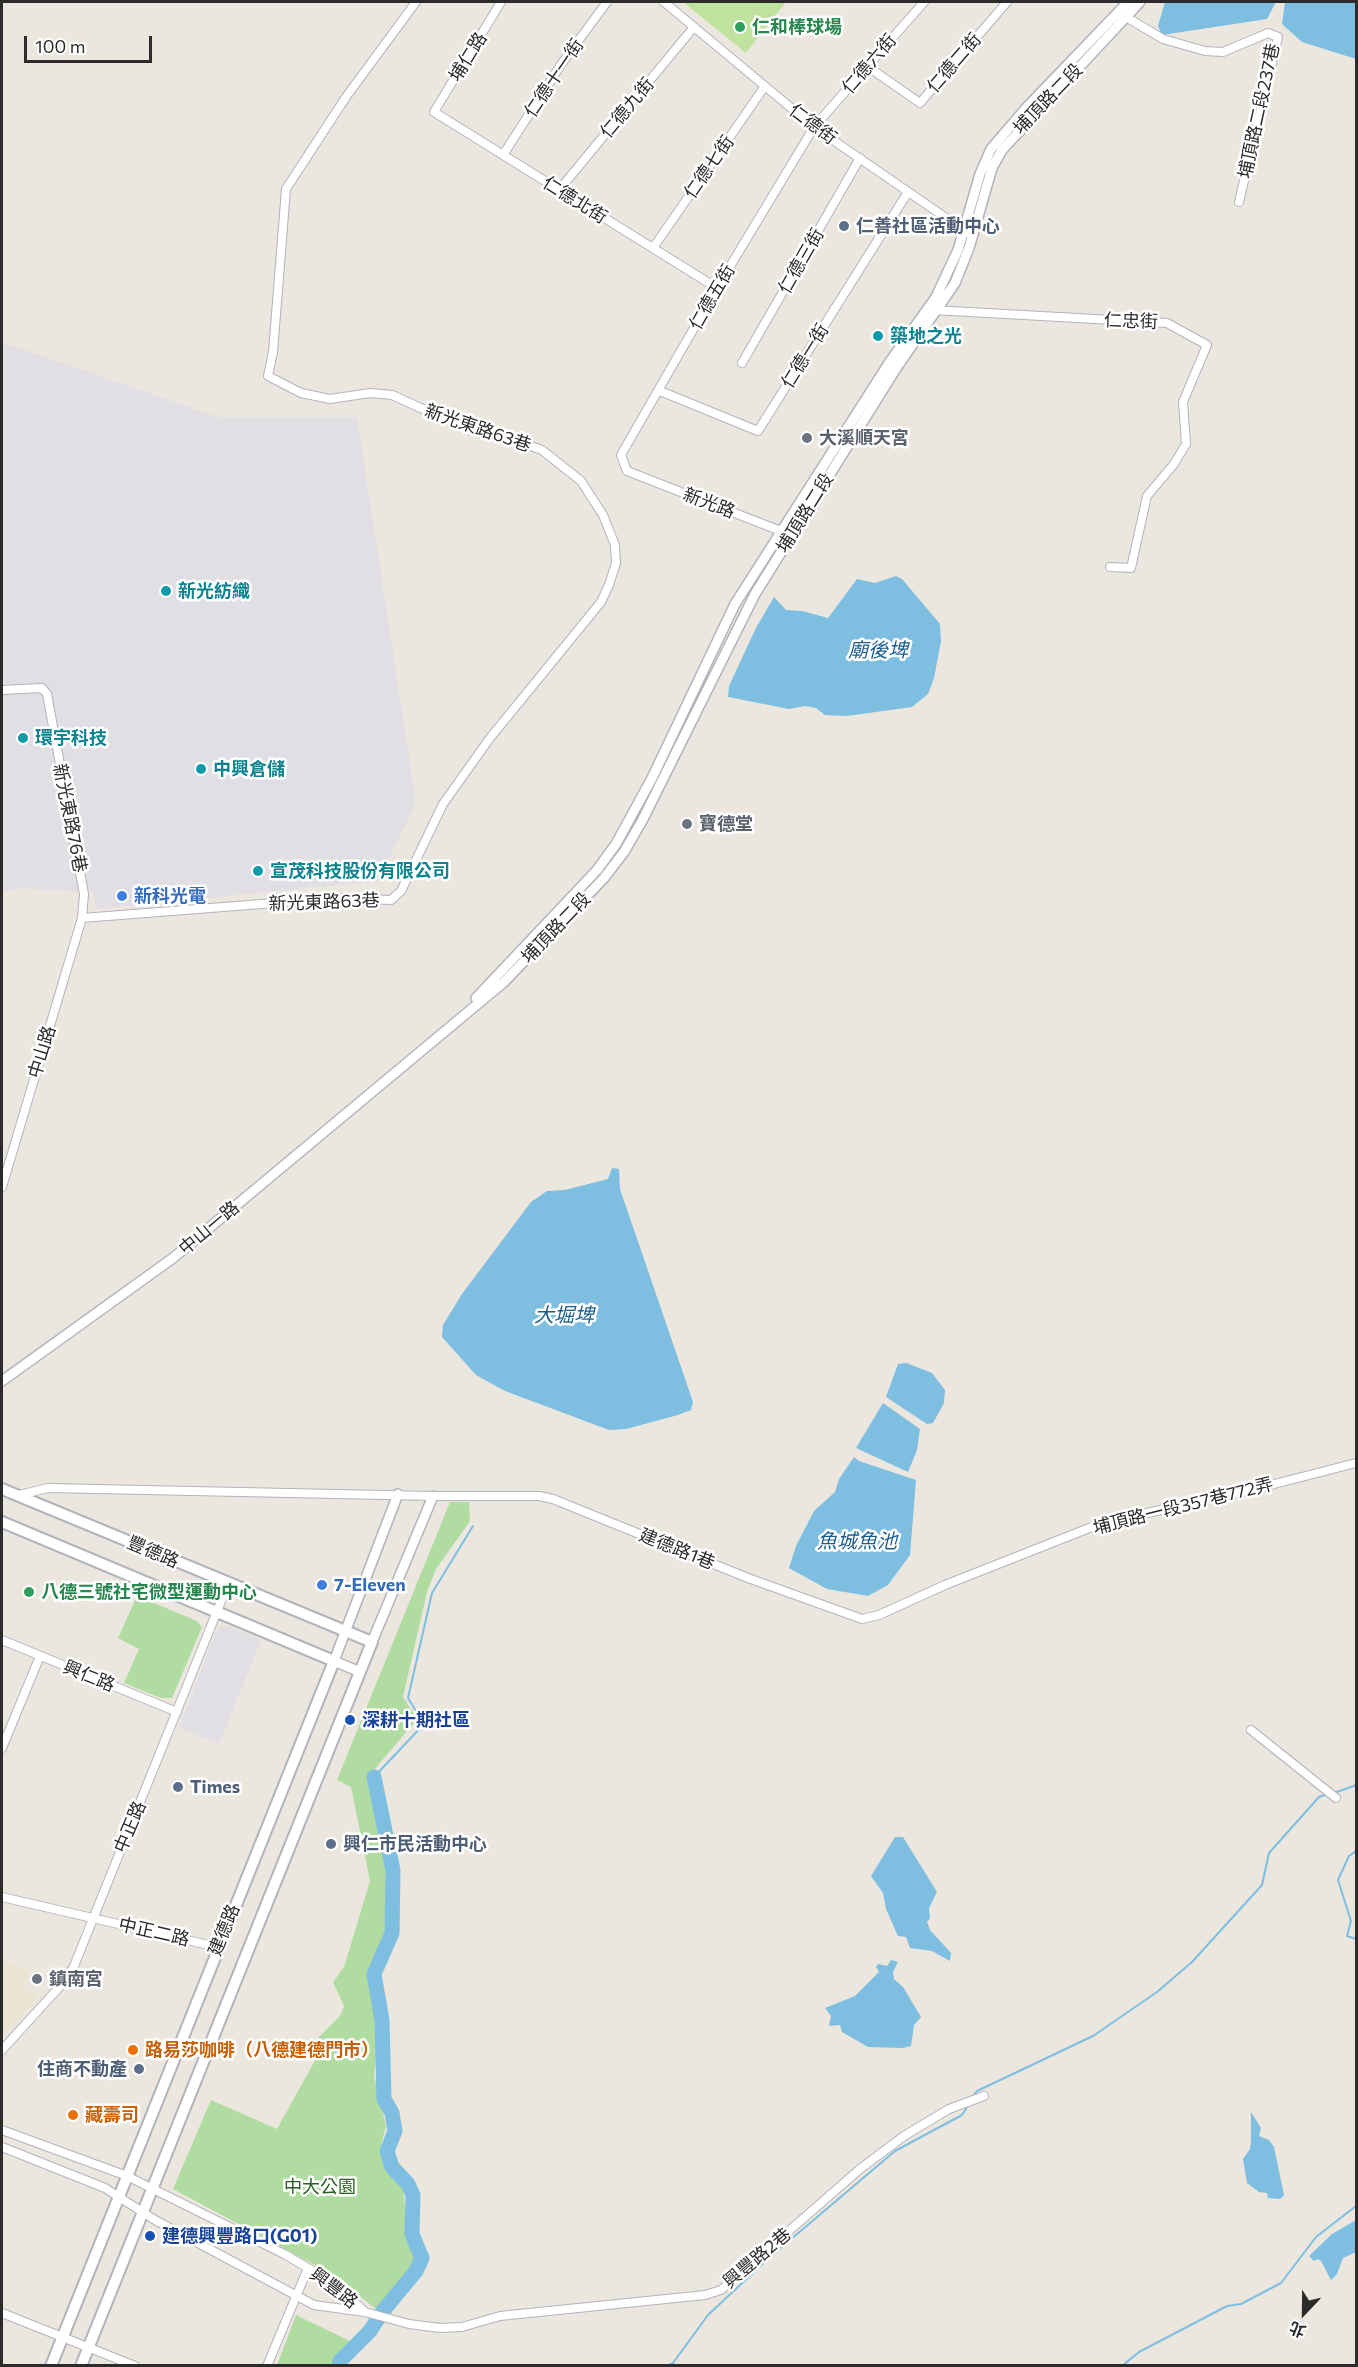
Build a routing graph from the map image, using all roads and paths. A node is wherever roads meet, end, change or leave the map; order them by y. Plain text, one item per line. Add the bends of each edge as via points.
1 (416, 2) edge
2 (501, 2) edge
3 (607, 2) edge
4 (664, 2) edge
5 (924, 2) edge
6 (1007, 2) edge
7 (1128, 2) edge
8 (1140, 2) edge
9 (1126, 17) junction
10 (694, 27) junction
11 (867, 66) junction
12 (765, 86) junction
13 (434, 112) joint
14 (814, 127) junction
15 (503, 155) junction
16 (860, 158) junction
17 (559, 190) junction
18 (908, 192) junction
19 (1239, 202) dead end
20 (968, 233) junction
21 (654, 249) junction
22 (717, 288) junction
23 (933, 310) junction
24 (742, 363) dead end
25 (660, 391) junction
26 (627, 471) joint
27 (786, 533) junction
28 (1110, 567) dead end
29 (2, 690) edge
30 (82, 918) junction
31 (406, 1061) joint
32 (2, 1187) edge
33 (2, 1381) edge
34 (1356, 1462) edge
35 (2, 1489) edge
36 (398, 1494) junction
37 (18, 1496) junction
38 (433, 1496) junction
39 (2, 1522) edge
40 (228, 1584) junction
41 (945, 1585) joint
42 (217, 1612) junction
43 (346, 1632) junction
44 (2, 1640) edge
45 (372, 1642) junction
46 (40, 1656) junction
47 (334, 1661) junction
48 (360, 1672) junction
49 (177, 1712) junction
50 (1251, 1730) dead end
51 (2, 1748) edge
52 (1336, 1798) dead end
53 (2, 1897) edge
54 (92, 1918) junction
55 (217, 1947) junction
56 (2, 2050) edge
57 (984, 2096) dead end
58 (2, 2130) edge
59 (2, 2147) edge
60 (127, 2176) junction
61 (153, 2189) junction
62 (119, 2197) junction
63 (143, 2212) junction
64 (308, 2268) junction
65 (297, 2295) junction
66 (2, 2313) edge
67 (369, 2313) junction
68 (62, 2337) junction
69 (88, 2347) junction
70 (51, 2366) edge
71 (81, 2366) edge
72 (135, 2366) edge
73 (267, 2366) edge

1 - 30 street, 新光東路63巷 via 346,97 286,189 268,376 301,393 330,399 370,393 392,395 542,450 581,481 603,514 615,545 609,585 601,602 490,738 443,804 401,891 391,900 339,898
2 - 13 street, 埔仁路
3 - 15 street, 仁德十一街
4 - 10 street, 仁德街
5 - 11 street, 仁德六街
6 - 11 street, 仁德二街 via 920,104
7 - 20 street, 埔頂路二段 via 991,149 980,174
8 - 9 street, 埔頂路二段
9 - 19 street, 埔頂路二段237巷 via 1162,39 1206,51 1223,52 1268,33 1278,37
9 - 20 street, 埔頂路二段 via 1012,136 992,168
10 - 12 street, 仁德街
10 - 17 street, 仁德九街
11 - 14 street, 仁德六街
12 - 14 street, 仁德街
12 - 21 street, 仁德七街
13 - 15 street, 仁德北街
14 - 16 street, 仁德街
14 - 22 street, 仁德五街
15 - 17 street, 仁德北街
16 - 18 street, 仁德街
16 - 24 street, 仁德三街
17 - 21 street, 仁德北街
18 - 20 street, 仁德街
18 - 25 street, 仁德一街 via 758,431
20 - 23 street, 埔頂路二段
21 - 22 street, 仁德北街
22 - 25 street, 仁德五街
23 - 27 street, 埔頂路二段 via 891,360
23 - 28 street, 仁忠街 via 1167,322 1207,345 1183,402 1186,444 1146,496 1131,568
25 - 26 street, 仁德五街 via 621,455
26 - 27 street, 新光路
27 - 31 street, 埔頂路二段 via 735,604 616,844 597,870 458,1018
29 - 30 street, 新光東路76巷 via 42,688 47,694 84,894
30 - 32 street, 中山路
31 - 33 street, 中山一路 via 173,1258
34 - 41 street, 埔頂路一段357巷772弄 via 1251,1490 1111,1520
35 - 37 main road, 豐德路
36 - 37 street, 建德路1巷 via 48,1488
36 - 38 street, 建德路1巷
36 - 43 street, 建德路
37 - 40 main road, 豐德路
38 - 41 street, 建德路1巷 via 527,1495 553,1499 748,1578 862,1619
38 - 45 street, 建德路
39 - 42 main road, 豐德路
40 - 42 street, 中正路
40 - 43 main road, 豐德路
42 - 47 main road, 豐德路
42 - 49 street, 中正路
43 - 45 main road, 豐德路
43 - 47 street, 建德路
44 - 46 street, 興仁路
45 - 48 main road, 建德路
46 - 49 street, 興仁路
46 - 51 street
47 - 48 street, 豐德路
47 - 55 main road, 建德路
48 - 61 main road, 建德路
49 - 54 street, 中正路
50 - 52 street
53 - 54 street, 中正二路
54 - 55 street, 中正二路
54 - 56 street, 中正路 via 64,1982
55 - 60 main road, 建德路
57 - 67 street, 興豐路2巷 via 949,2109 904,2136 720,2290 705,2295 500,2316 462,2327 440,2328
58 - 60 street, 興豐路
59 - 62 street, 興豐路
60 - 61 street, 興豐路
60 - 62 main road, 建德路
61 - 63 main road, 建德路
61 - 64 street, 興豐路
62 - 63 street, 興豐路
62 - 68 main road, 建德路
63 - 65 street, 興豐路
63 - 69 main road, 建德路
64 - 65 street
64 - 67 street, 興豐路 via 343,2290
65 - 67 street, 興豐路 via 314,2305
65 - 73 street
66 - 68 street
68 - 69 street
68 - 70 main road, 建德路
69 - 71 main road, 建德路
69 - 72 street

